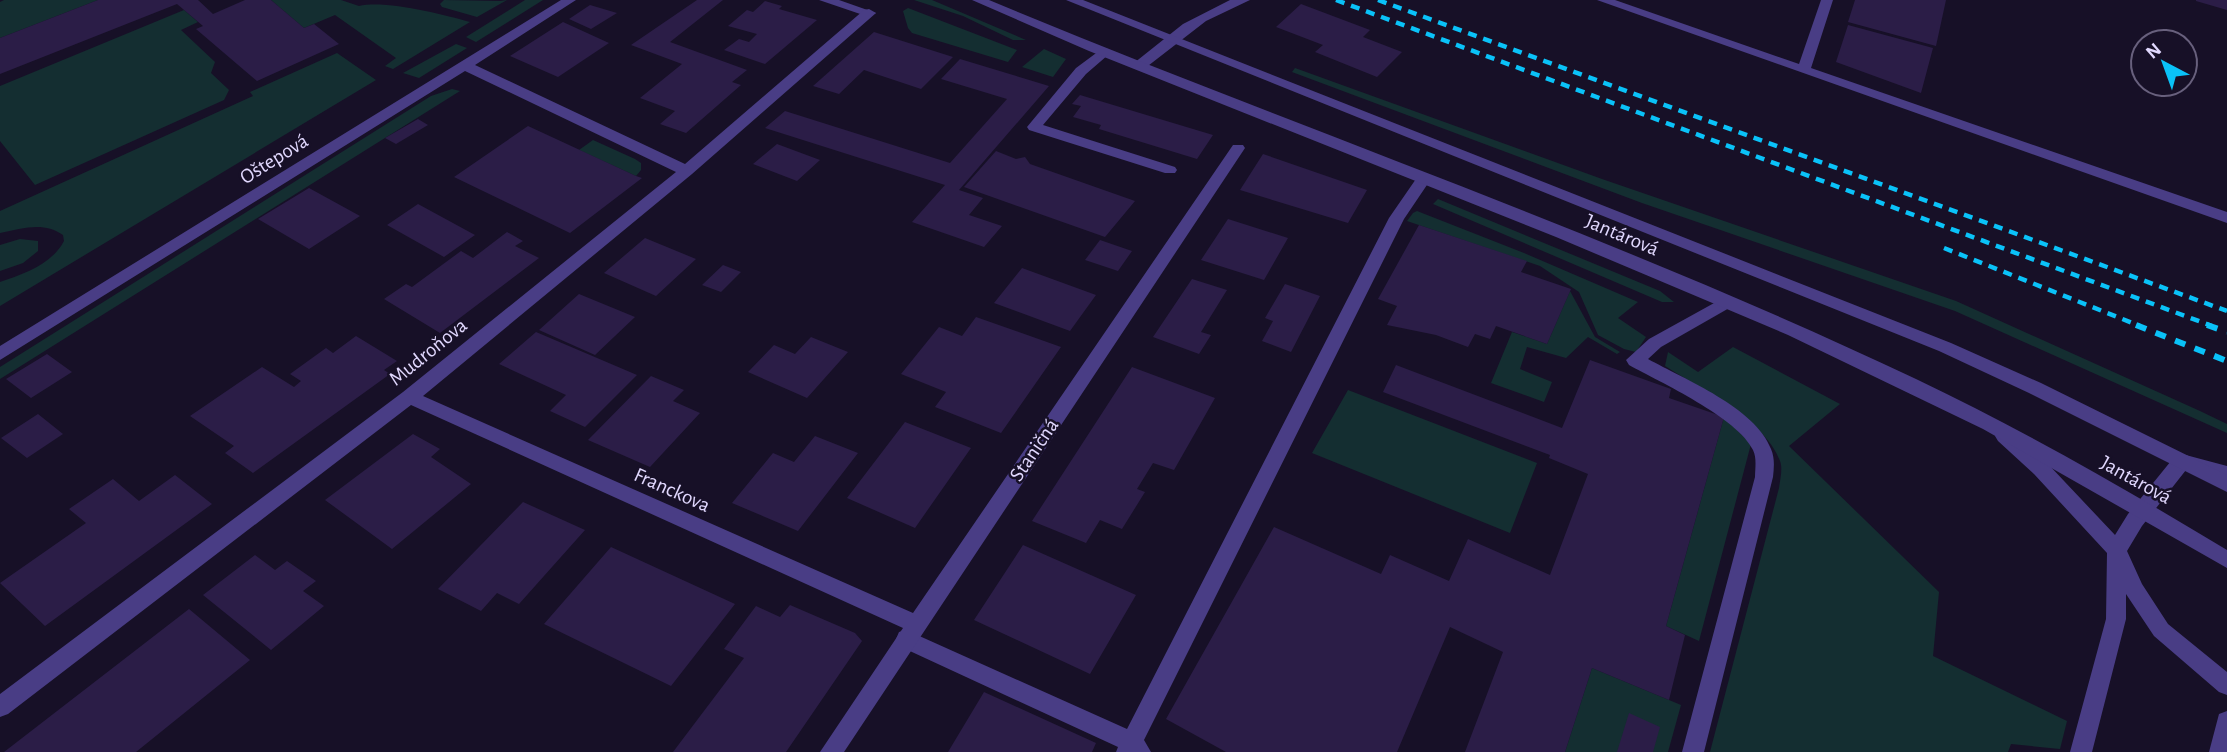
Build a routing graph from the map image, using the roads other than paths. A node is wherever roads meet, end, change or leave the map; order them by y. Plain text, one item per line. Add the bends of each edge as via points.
1 (570, 0) edge
2 (825, 0) edge
3 (978, 0) edge
4 (1072, 0) edge
5 (1244, 0) edge
6 (1603, 0) edge
7 (1827, 0) edge
8 (1171, 40) junction
9 (1103, 52) junction
10 (465, 66) junction
11 (1139, 66) junction
12 (1804, 70) junction
13 (1238, 148) dead end
14 (687, 170) junction
15 (1170, 170) dead end
16 (1423, 179) junction
17 (2227, 218) edge
18 (1725, 303) junction
19 (0, 354) edge
20 (409, 397) junction
21 (1996, 429) junction
22 (2182, 461) junction
23 (2227, 474) edge
24 (2227, 484) edge
25 (2142, 510) junction
26 (2117, 550) junction
27 (2227, 560) edge
28 (911, 632) junction
29 (2227, 685) edge
30 (0, 708) edge
31 (2227, 721) edge
32 (1133, 749) edge
33 (831, 752) edge
34 (1693, 752) edge
35 (2081, 752) edge
36 (2220, 752) edge

1 - 10 street, Oštepová
2 - 14 street, Mudroňova via 869,13
3 - 9 street, Jantárová
4 - 8 street, Jantárová
5 - 8 street via 1229,4
6 - 12 street
7 - 12 street
8 - 11 street
8 - 22 street, Jantárová via 1945,347
9 - 11 street, Jantárová
9 - 15 street via 1034,127
10 - 14 street
10 - 19 street, Oštepová
11 - 16 street, Jantárová
12 - 17 street
13 - 28 street, Staničná
14 - 20 street, Mudroňova
16 - 18 street, Jantárová
16 - 32 street via 1397,218
18 - 21 street, Jantárová via 1909,384
18 - 34 street via 1655,343 1635,360 1734,418 1761,446 1764,458 1764,477
20 - 28 street, Franckova
20 - 30 street, Mudroňova
21 - 25 street, Jantárová
21 - 26 street via 2041,469
22 - 23 street
22 - 24 street, Jantárová
22 - 25 street
25 - 26 street
25 - 27 street, Jantárová
26 - 29 street via 2134,589 2161,630
26 - 35 street via 2116,619
28 - 32 street, Franckova
28 - 33 street, Staničná
31 - 36 street

